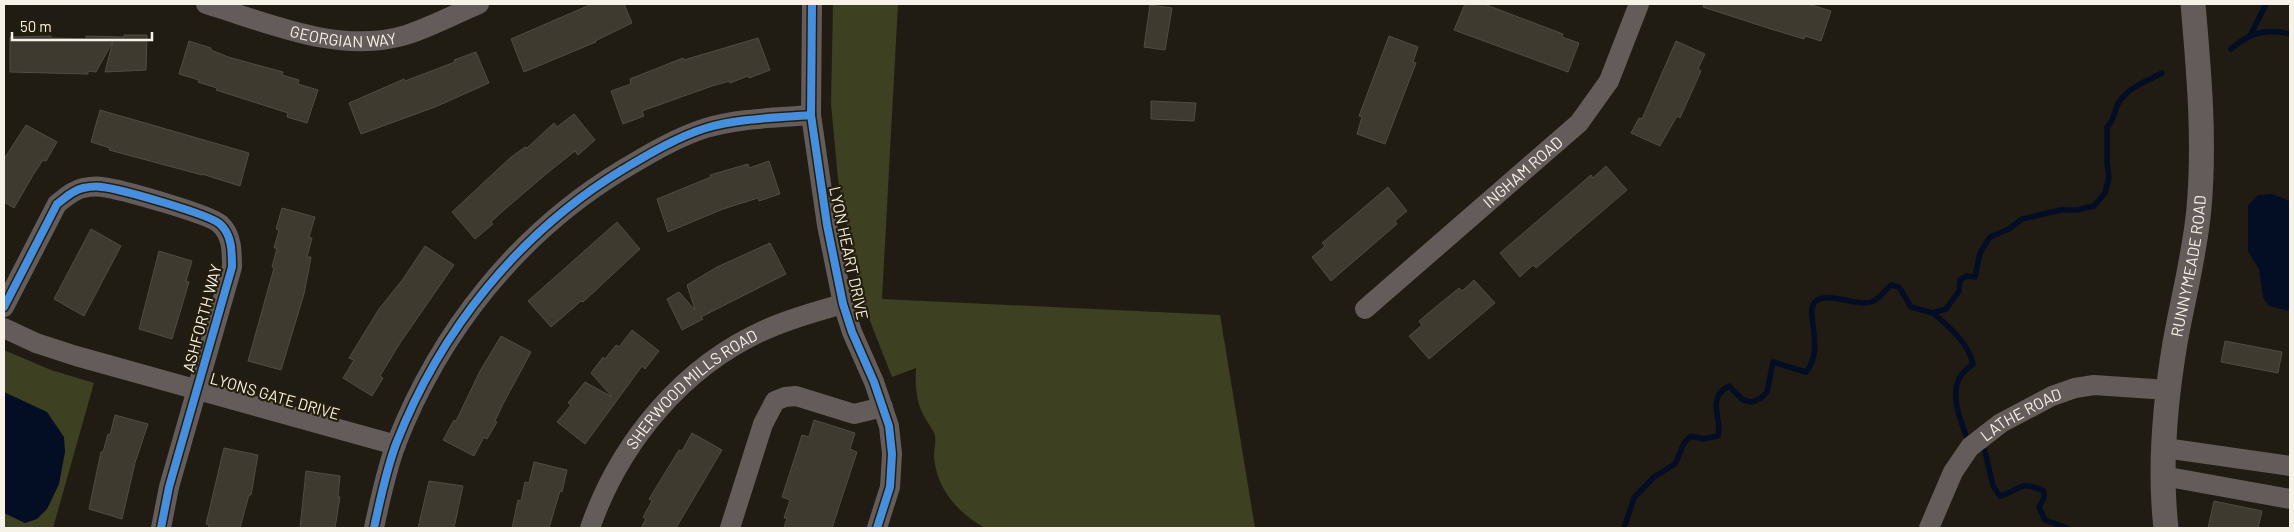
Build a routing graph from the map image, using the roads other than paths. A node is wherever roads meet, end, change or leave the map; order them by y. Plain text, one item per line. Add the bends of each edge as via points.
1 (206, 4) edge
2 (480, 4) edge
3 (812, 4) edge
4 (1639, 4) edge
5 (2193, 4) edge
6 (811, 115) junction
7 (843, 304) junction
8 (4, 307) edge
9 (1365, 309) dead end
10 (4, 328) edge
11 (197, 389) junction
12 (2168, 390) junction
13 (883, 407) junction
14 (396, 445) junction
15 (2165, 448) junction
16 (2290, 466) edge
17 (2163, 476) junction
18 (2290, 499) edge
19 (161, 528) edge
20 (374, 528) edge
21 (590, 528) edge
22 (730, 528) edge
23 (877, 528) edge
24 (1929, 528) edge
25 (2166, 528) edge

1 - 2 street, GEORGIAN WAY via 338,41 406,35
3 - 6 street, LYON HEART DRIVE
4 - 9 street, INGHAM ROAD via 1609,80 1578,123
5 - 12 street, RUNNYMEADE ROAD via 2201,100 2199,209
6 - 7 street, LYON HEART DRIVE via 824,207
6 - 14 street via 706,128 652,152 572,204 510,261 456,328
7 - 13 street, LYON HEART DRIVE
7 - 21 street, SHERWOOD MILLS ROAD via 765,330 698,372 670,397 619,462
8 - 11 street, ASHFORTH WAY via 57,204 70,193 101,186 202,214 219,222 227,232 232,248 232,267
10 - 11 street, LYONS GATE DRIVE via 76,356
11 - 14 street, LYONS GATE DRIVE
11 - 19 street, ASHFORTH WAY via 169,487
12 - 15 street, RUNNYMEADE ROAD
12 - 24 street, LATHE ROAD via 2094,385 2075,388 2052,396 2001,423 1970,447 1953,472
13 - 22 street via 854,414 796,396 775,402 768,410
13 - 23 street, LYON HEART DRIVE via 892,454 890,487
14 - 20 street
15 - 16 street
15 - 17 street, RUNNYMEADE ROAD
17 - 18 street
17 - 25 street, RUNNYMEADE ROAD

